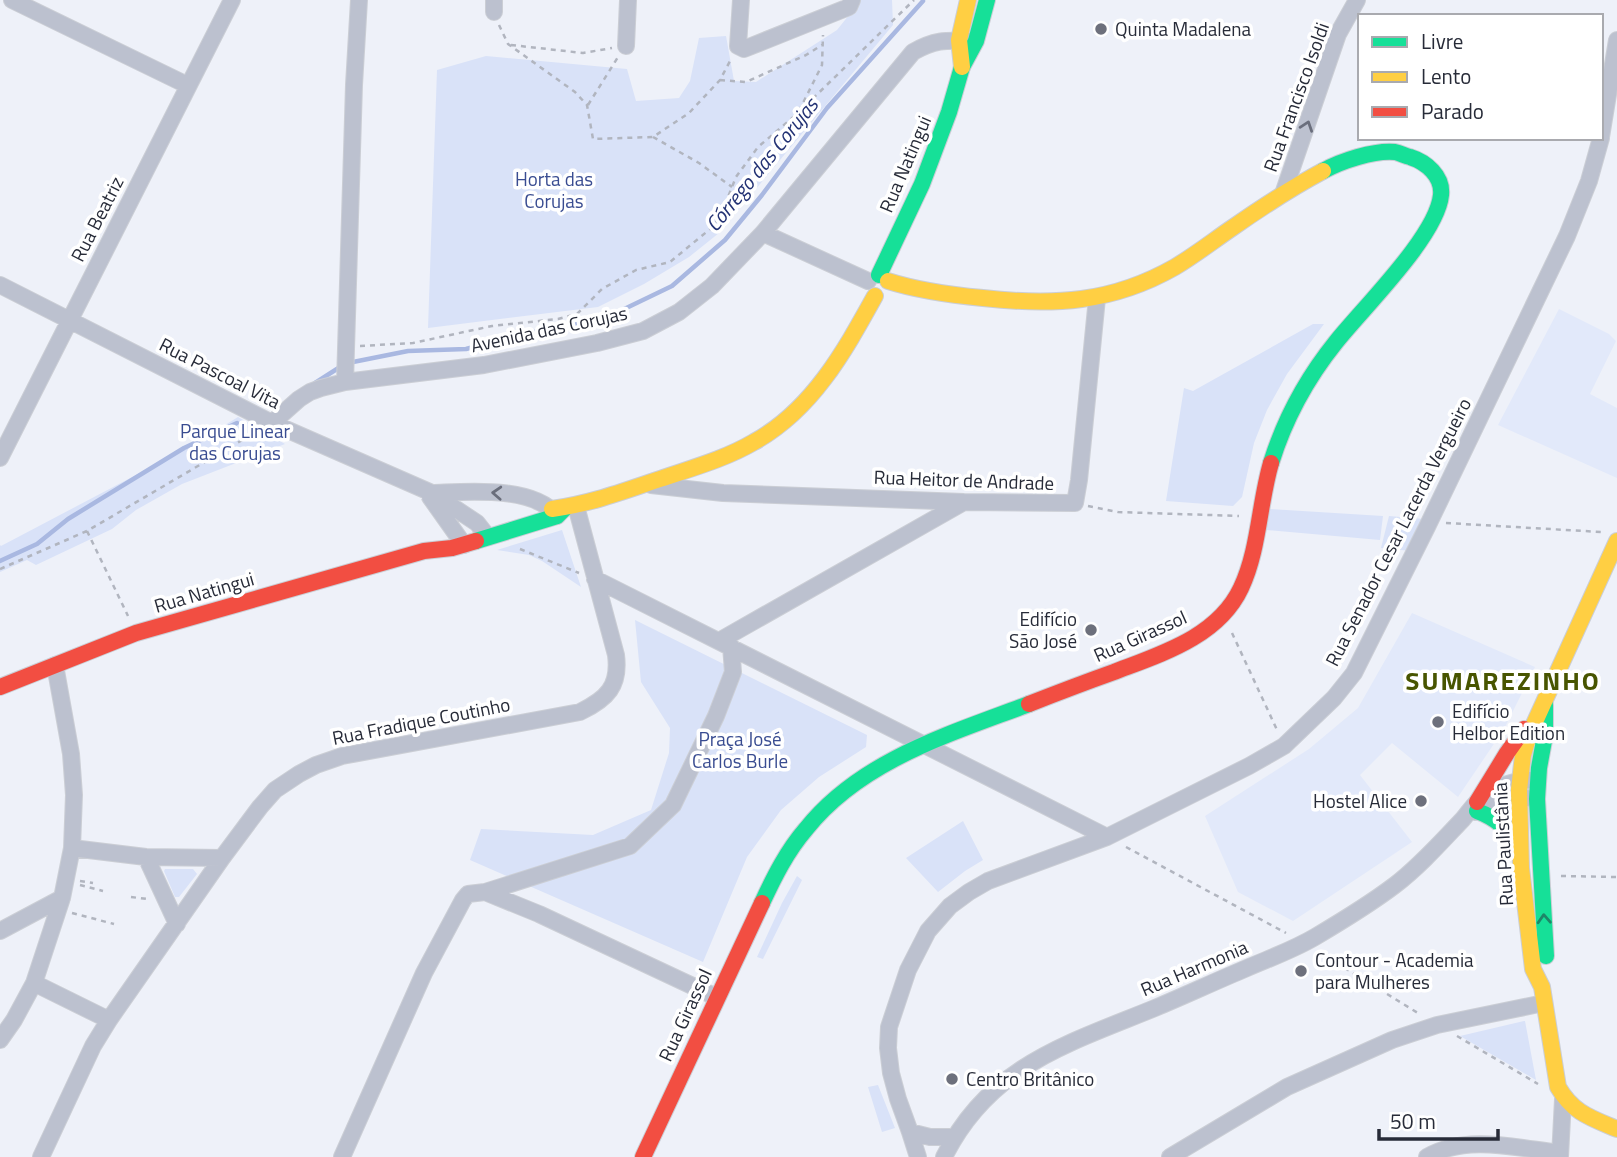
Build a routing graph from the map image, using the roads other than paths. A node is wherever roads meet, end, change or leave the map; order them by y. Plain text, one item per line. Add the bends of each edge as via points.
1 (12, 0) edge
2 (232, 0) edge
3 (359, 0) edge
4 (628, 0) edge
5 (741, 0) edge
6 (852, 0) edge
7 (968, 0) edge
8 (987, 0) edge
9 (1357, 0) edge
10 (959, 40) junction
11 (1617, 40) edge
12 (975, 41) junction
13 (626, 46) road end
14 (962, 67) junction
15 (187, 85) junction
16 (1603, 126) edge
17 (1600, 140) edge
18 (1284, 191) junction
19 (763, 233) junction
20 (0, 285) edge
21 (879, 286) junction
22 (1097, 298) junction
23 (70, 321) junction
24 (345, 377) junction
25 (272, 423) junction
26 (0, 458) edge
27 (645, 485) junction
28 (428, 491) junction
29 (964, 502) junction
30 (562, 510) junction
31 (487, 534) junction
32 (1611, 537) edge
33 (461, 540) junction
34 (1612, 559) edge
35 (595, 579) junction
36 (725, 644) junction
37 (55, 665) junction
38 (0, 687) edge
39 (1545, 701) junction
40 (924, 744) junction
41 (1537, 780) junction
42 (1520, 781) junction
43 (1518, 797) junction
44 (1537, 799) junction
45 (1473, 810) junction
46 (1107, 837) junction
47 (1520, 846) junction
48 (72, 848) junction
49 (146, 857) junction
50 (222, 858) junction
51 (485, 892) junction
52 (68, 901) junction
53 (177, 924) junction
54 (0, 931) edge
55 (34, 983) junction
56 (1543, 995) junction
57 (716, 998) junction
58 (109, 1020) junction
59 (0, 1040) edge
60 (1563, 1099) junction
61 (1617, 1129) edge
62 (910, 1132) junction
63 (954, 1137) junction
64 (1560, 1155) edge
65 (41, 1157) edge
66 (342, 1157) edge
67 (643, 1157) edge
68 (918, 1157) edge
69 (944, 1157) edge
70 (1170, 1157) edge
71 (1427, 1157) edge

1 - 15 street
2 - 15 street, Rua Beatriz
3 - 24 street
4 - 13 street
5 - 6 street via 738,46 742,49 824,18 850,6
7 - 10 street, Rua Natingui
8 - 12 street, Rua Natingui
18 -> 9 street, Rua Francisco Isoldi via 1338,34
10 - 12 street, Avenida das Corujas
10 - 14 street, Rua Natingui
10 - 19 street, Avenida das Corujas via 929,43 913,52
11 - 16 street, Rua Senador Cesar Lacerda Vergueiro
12 - 14 street, Rua Natingui
14 - 21 street, Rua Natingui via 922,184
15 - 23 street, Rua Beatriz
17 - 46 street, Rua Senador Cesar Lacerda Vergueiro via 1567,236 1354,673 1284,746
18 - 22 street, Rua Francisco Isoldi via 1178,265
18 - 40 street, Rua Girassol via 1361,156 1391,151 1423,162 1433,172 1441,197 1437,211 1399,268 1336,343 1290,415 1275,450 1242,587 1224,614 1163,653
19 - 21 street, Rua Francisco Isoldi
19 - 24 street, Avenida das Corujas via 712,286 680,312 643,331 484,365
20 - 23 street, Rua Pascoal Vita
21 - 22 street, Rua Francisco Isoldi via 1019,303
21 - 27 street, Rua Natingui via 832,370 779,427 752,444
22 - 29 street, Rua Heitor de Andrade via 1075,503
23 - 25 street, Rua Pascoal Vita
23 - 26 street, Rua Beatriz
24 - 25 street, Avenida das Corujas via 310,392
25 - 28 street, Rua Pascoal Vita
27 - 29 street, Rua Heitor de Andrade via 723,493
27 - 30 street, Rua Natingui
30 -> 28 street, Rua Pascoal Vita via 504,492
28 - 31 street, Rua Pascoal Vita via 473,519
28 - 33 street, Rua Pascoal Vita
29 - 36 street
30 - 31 street, Rua Natingui
30 - 35 street, Rua Fradique Coutinho
31 - 33 street, Rua Natingui
32 - 34 street, Rua Paulistânia
33 - 37 street, Rua Natingui via 136,633
34 - 39 street, Rua Paulistânia
35 - 36 street
35 - 50 street, Rua Fradique Coutinho via 618,667 609,692 594,705 580,712 342,756 316,765 275,790
36 - 40 street
36 - 51 street via 733,672 674,805 630,846
37 - 38 street, Rua Natingui
37 - 48 street via 71,754
39 - 41 street, Rua Paulistânia
39 - 42 street, Rua Paulistânia via 1528,733
39 - 45 street
40 - 46 street
40 - 57 street, Rua Girassol via 854,783 817,816 774,879
41 - 42 street, Rua Harmonia
41 - 44 street, Rua Paulistânia
42 - 43 street, Rua Paulistânia
42 - 45 street, Rua Harmonia via 1497,788
43 - 44 street, Rua Harmonia
43 - 45 street, Rua Harmonia
43 - 47 street, Rua Paulistânia
56 -> 44 street, Rua Paulistânia via 1547,964
45 - 47 street via 1502,823
45 - 63 street, Rua Harmonia via 1395,884 1330,928 1305,943 1059,1047 996,1088
46 - 62 street, Rua Senador Cesar Lacerda Vergueiro via 988,881 950,906 928,931 908,970 889,1027 891,1073
47 - 56 street, Rua Paulistânia via 1533,969
48 - 49 street
48 - 52 street
49 - 50 street
49 - 53 street
50 - 53 street, Rua Fradique Coutinho
51 - 57 street
51 - 66 street via 468,894 463,900 424,974
52 - 54 street
52 - 55 street
53 - 58 street, Rua Fradique Coutinho
55 - 58 street
55 - 59 street
56 - 60 street, Rua Paulistânia
56 - 70 street via 1392,1040 1287,1087
57 - 67 street, Rua Girassol
58 - 65 street, Rua Fradique Coutinho
60 - 61 street via 1580,1114
60 - 64 street, Rua Paulistânia
62 - 63 street
62 - 68 street, Rua Senador Cesar Lacerda Vergueiro
63 - 69 street, Rua Harmonia
64 - 71 street via 1479,1144 1440,1149

